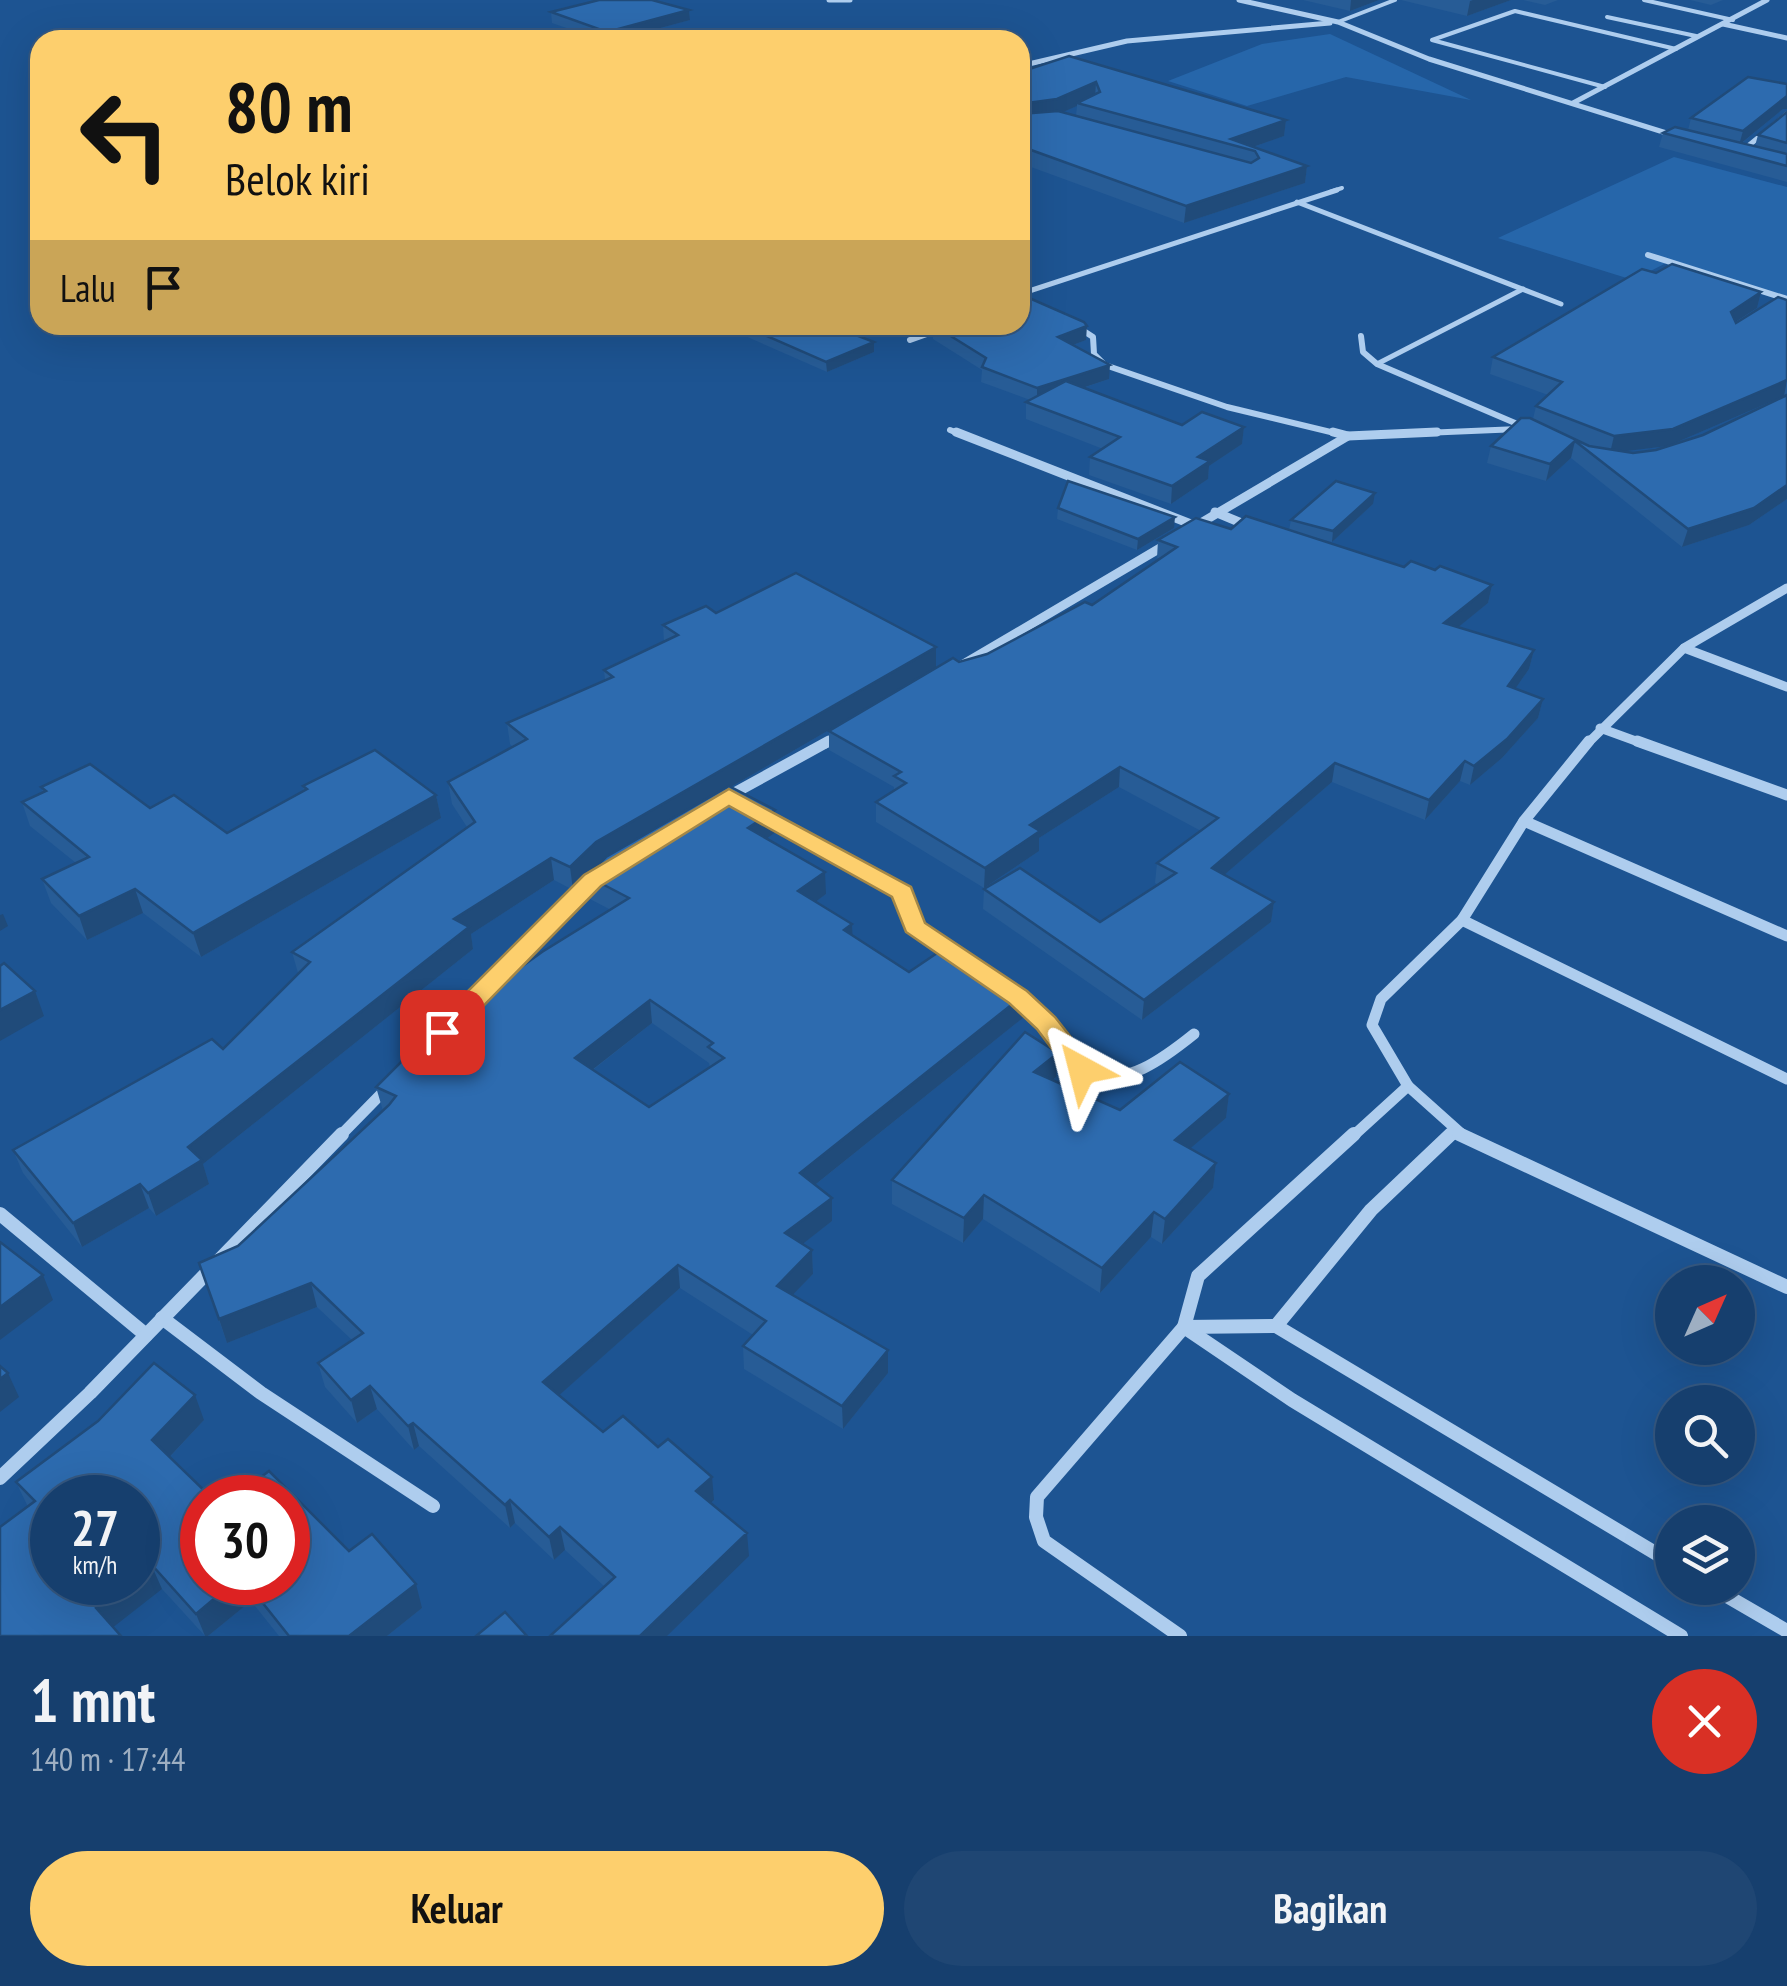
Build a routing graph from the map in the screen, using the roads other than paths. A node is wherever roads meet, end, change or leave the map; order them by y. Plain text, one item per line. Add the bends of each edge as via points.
1 (829, 0) edge
2 (850, 0) edge
3 (1239, 0) edge
4 (1395, 0) edge
5 (1644, 0) edge
6 (1768, 0) edge
7 (1607, 17) dead end
8 (1733, 20) junction
9 (1338, 22) junction
10 (1722, 24) junction
11 (1696, 36) junction
12 (1787, 38) edge
13 (1676, 49) junction
14 (1030, 64) edge
15 (1606, 87) junction
16 (1573, 103) junction
17 (1787, 114) edge
18 (1688, 138) edge
19 (1724, 147) edge
20 (1742, 152) junction
21 (1758, 156) edge
22 (1342, 188) dead end
23 (1297, 202) junction
24 (1648, 255) dead end
25 (1523, 290) junction
26 (1030, 291) edge
27 (1786, 299) edge
28 (1561, 304) dead end
29 (1771, 306) edge
30 (1070, 320) edge
31 (924, 335) edge
32 (1362, 336) dead end
33 (910, 340) dead end
34 (1377, 364) junction
35 (950, 430) dead end
36 (1348, 436) junction
37 (1215, 512) junction
38 (1196, 526) junction
39 (1264, 532) edge
40 (1787, 588) edge
41 (1684, 648) junction
42 (950, 672) edge
43 (1787, 687) edge
44 (1600, 728) junction
45 (850, 729) edge
46 (1787, 795) edge
47 (729, 796) junction
48 (714, 805) edge
49 (1524, 821) junction
50 (613, 865) edge
51 (1462, 920) junction
52 (1787, 936) edge
53 (969, 966) edge
54 (1001, 987) edge
55 (456, 1018) edge
56 (1194, 1034) dead end
57 (400, 1075) edge
58 (1787, 1079) edge
59 (1408, 1086) junction
60 (1454, 1132) junction
61 (0, 1214) edge
62 (1787, 1286) edge
63 (162, 1318) junction
64 (1276, 1326) junction
65 (1184, 1327) junction
66 (146, 1334) junction
67 (0, 1478) edge
68 (433, 1506) dead end
69 (1655, 1553) edge
70 (1742, 1605) edge
71 (1787, 1632) edge
72 (1180, 1636) edge
73 (1681, 1636) edge

1 - 2 street
3 - 9 street
4 - 9 lane
5 - 8 lane
6 - 8 street
7 - 11 lane
8 - 10 street
9 - 14 street via 1127,41
9 - 16 street via 1429,59
10 - 11 street
10 - 12 street
11 - 13 street
13 - 15 street
13 - 15 lane via 1515,11 1432,40
15 - 16 street
16 - 18 street
17 - 20 street
19 - 20 street
20 - 21 street
22 - 23 lane
23 - 25 lane
23 - 26 lane
24 - 27 street
25 - 28 lane
25 - 34 lane
27 - 29 street
30 - 36 street via 1093,337 1098,360 1116,370 1227,408
31 - 33 street
32 - 34 street via 1363,352
34 - 36 street via 1528,428
35 - 38 street
36 - 37 street
37 - 38 street
37 - 39 street
38 - 42 street
40 - 41 street
41 - 43 street
41 - 44 street
44 - 46 street
44 - 49 street
45 - 47 street
47 - 48 street
47 - 53 street via 903,892 914,927
49 - 51 street
49 - 52 street
50 - 55 street
51 - 58 street
51 - 59 street via 1374,1012 1373,1030
54 - 56 street via 1046,1023 1082,1070 1107,1080 1166,1060
57 - 63 street
59 - 60 street
59 - 65 street via 1198,1276
60 - 62 street
60 - 64 street via 1371,1210
61 - 66 street
63 - 66 street
63 - 68 street via 328,1440
64 - 65 street
64 - 69 street
65 - 72 street via 1046,1483 1035,1510 1040,1535 1057,1552
65 - 73 street
66 - 67 street
70 - 71 street

